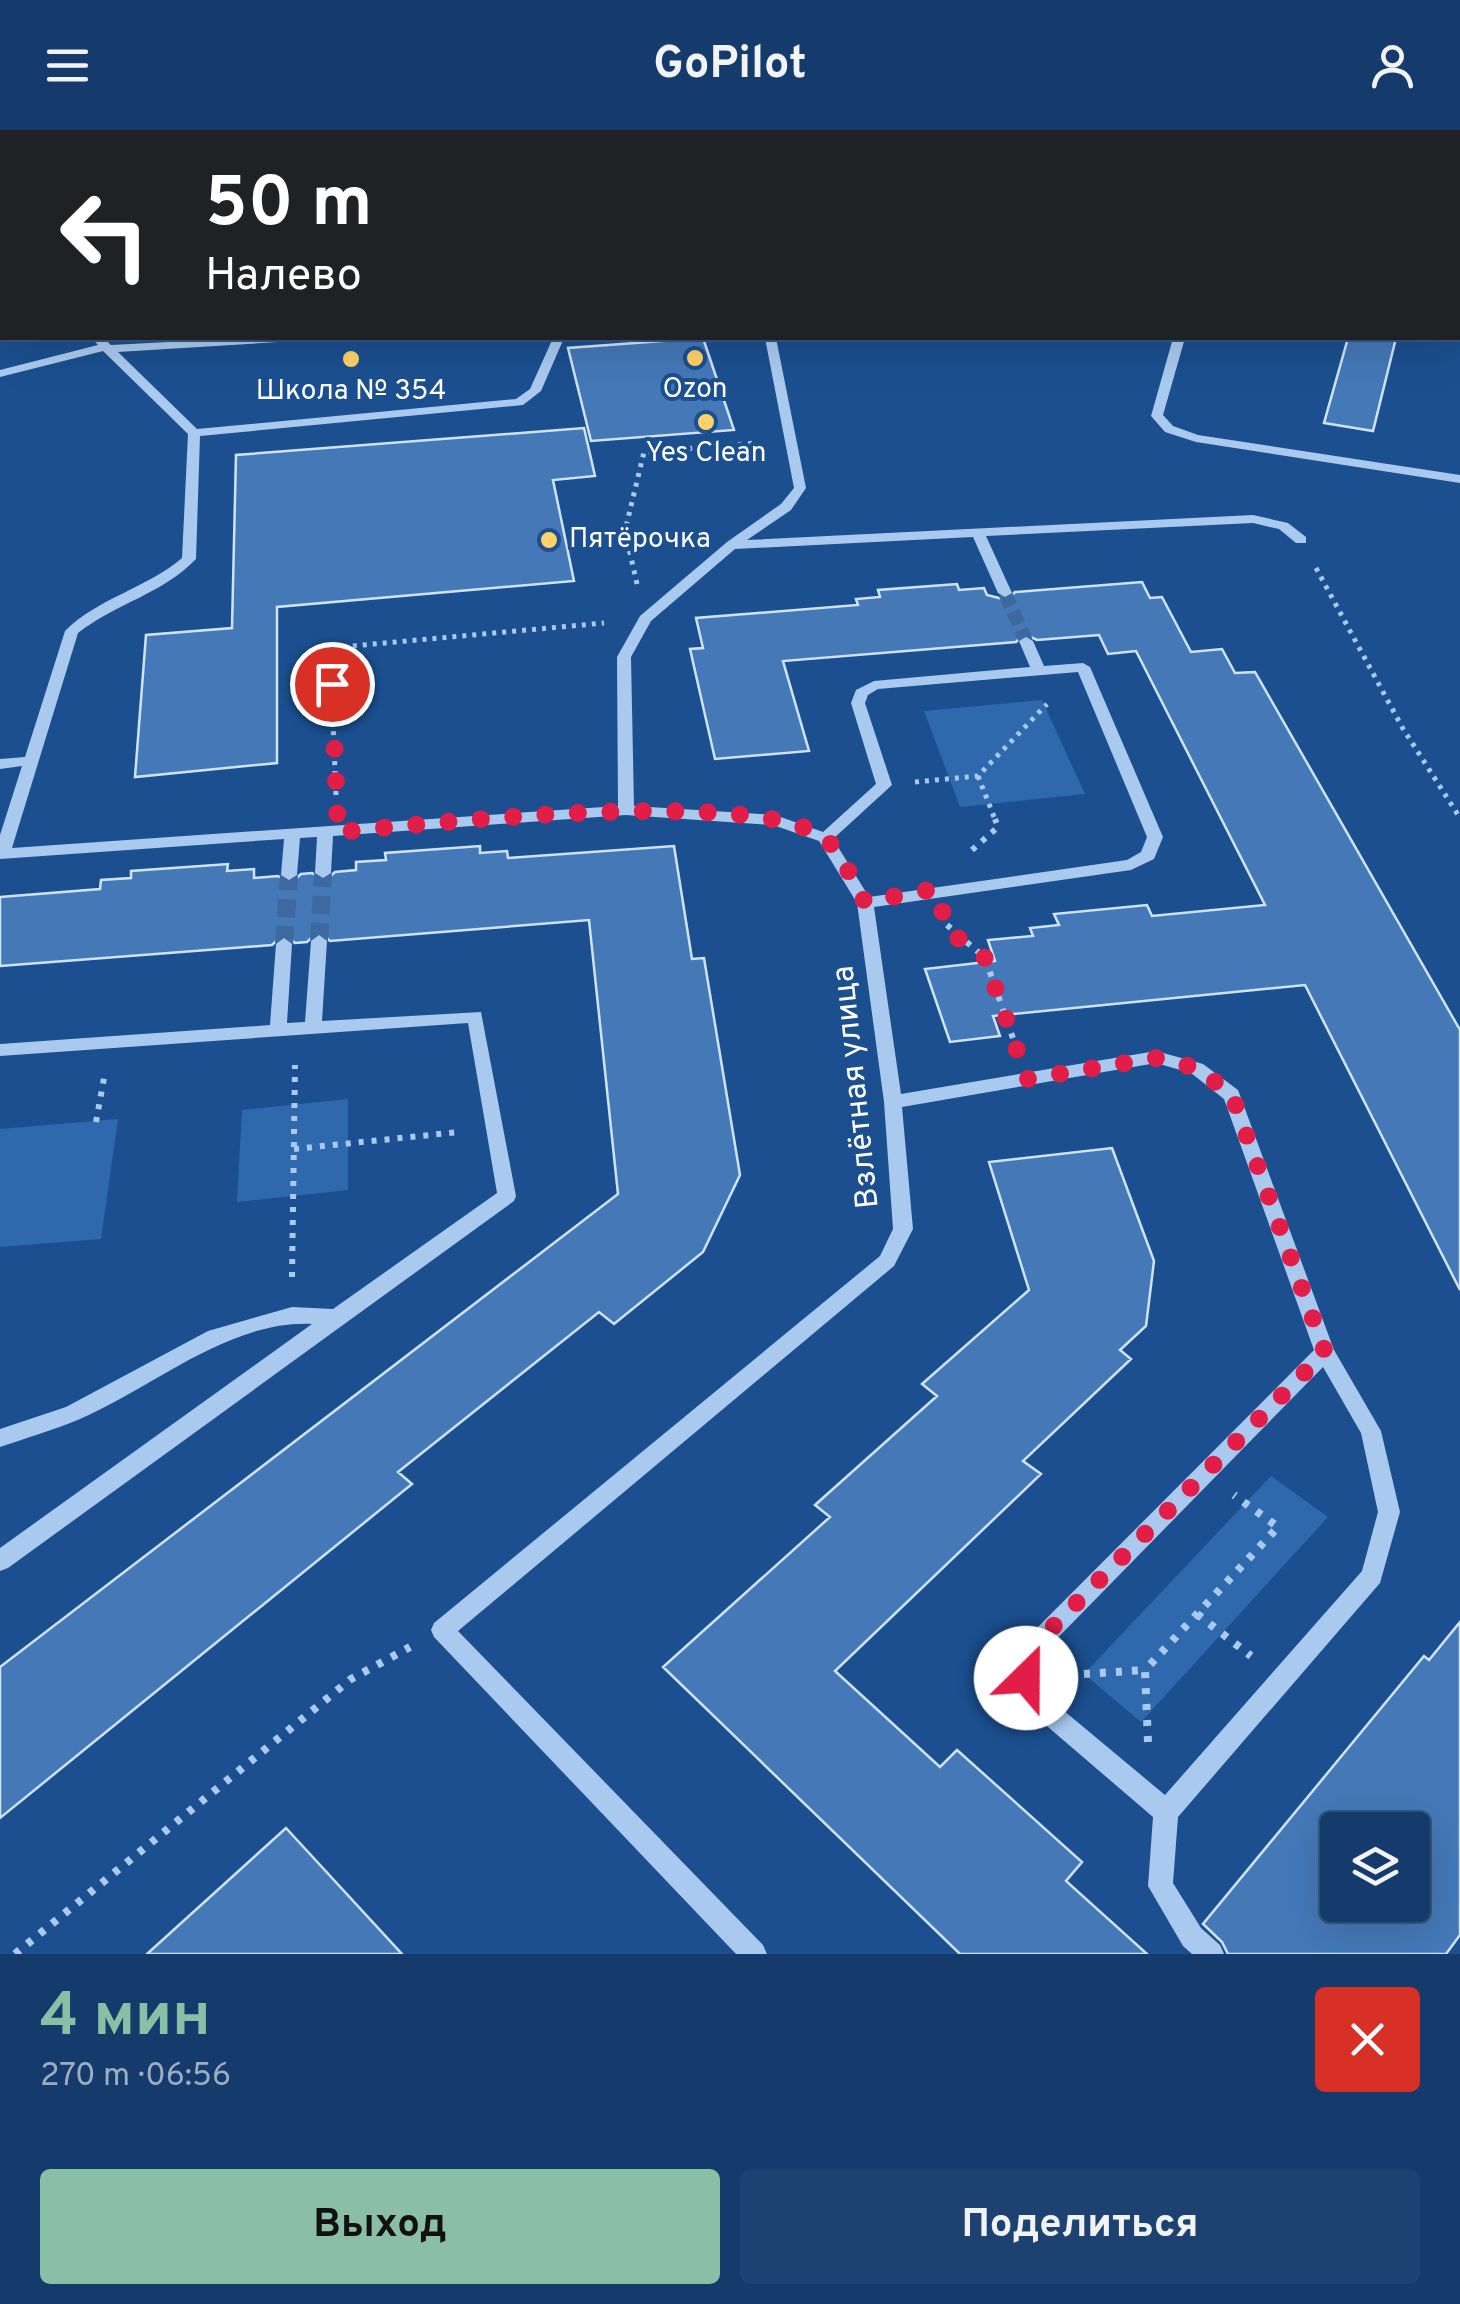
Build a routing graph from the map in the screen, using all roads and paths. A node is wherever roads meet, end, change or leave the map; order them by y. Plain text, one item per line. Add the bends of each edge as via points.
1 (230, 340) edge
2 (557, 340) edge
3 (770, 340) edge
4 (1178, 340) edge
5 (103, 344) edge
6 (0, 374) edge
7 (194, 432) junction
8 (791, 440) junction
9 (1460, 479) edge
10 (978, 532) junction
11 (1302, 540) joint
12 (732, 544) junction
13 (1004, 593) tunnel mouth
14 (645, 619) junction
15 (1026, 641) tunnel mouth
16 (1083, 667) junction
17 (1039, 671) junction
18 (31, 762) junction
19 (0, 764) edge
20 (978, 776) junction
21 (884, 785) junction
22 (626, 810) junction
23 (1460, 818) edge
24 (331, 832) junction
25 (292, 835) junction
26 (825, 838) junction
27 (1, 854) edge
28 (323, 872) tunnel mouth
29 (289, 875) tunnel mouth
30 (934, 889) junction
31 (865, 902) junction
32 (319, 942) tunnel mouth
33 (284, 944) tunnel mouth
34 (313, 1027) junction
35 (278, 1030) junction
36 (0, 1050) edge
37 (1027, 1079) junction
38 (101, 1093) dead end
39 (894, 1102) junction
40 (295, 1108) dead end
41 (96, 1122) dead end
42 (495, 1128) junction
43 (294, 1149) junction
44 (292, 1315) junction
45 (336, 1317) junction
46 (1325, 1352) junction
47 (0, 1438) edge
48 (1205, 1473) junction
49 (0, 1562) edge
50 (1198, 1614) junction
51 (442, 1630) junction
52 (1144, 1670) junction
53 (1026, 1678) junction
54 (1282, 1680) junction
55 (1166, 1812) junction
56 (15, 1954) edge
57 (754, 1954) edge
58 (1211, 1954) edge

1 - 5 street
2 - 7 street via 535,391 519,402
3 - 8 street
4 - 9 street via 1156,416 1169,429
5 - 6 street
5 - 7 street
7 - 18 street via 190,559 72,630
8 - 12 street via 800,488 786,507
8 - 14 path via 644,452 624,531
10 - 11 street via 1253,519 1283,526
10 - 12 street
10 - 13 street
11 - 23 path via 1402,727
12 - 14 street
14 - 22 street via 624,657
14 - 24 path via 330,648
15 - 17 street
16 - 17 street
16 - 20 path
16 - 30 street via 1154,837 1148,855 1131,865
17 - 21 street via 874,685 861,694 858,703
18 - 19 street
18 - 27 street
20 - 21 path
20 - 30 path via 998,827
21 - 26 street
22 - 24 street
22 - 26 street via 775,820
24 - 25 street
24 - 28 street
25 - 27 street
25 - 29 street
26 - 31 street, Взлётная улица
30 - 31 street
30 - 37 path via 950,932 985,958
31 - 39 street, Взлётная улица
32 - 34 street
33 - 35 street
34 - 35 street
34 - 42 street via 474,1016
35 - 36 street
37 - 39 street
37 - 46 street via 1156,1058 1197,1068 1232,1095
38 - 41 path
39 - 51 street, Взлётная улица via 902,1229 887,1261
40 - 43 path
42 - 43 path
42 - 45 street via 507,1196
43 - 44 path
44 - 45 street
44 - 47 street via 214,1337 74,1413
45 - 49 street
46 - 48 street
46 - 54 street via 1371,1431 1389,1512 1372,1576
48 - 50 path via 1278,1527
48 - 53 street via 1024,1656
50 - 52 path
50 - 54 path
51 - 56 path via 352,1679
51 - 57 street
52 - 53 path
52 - 55 path via 1149,1758
53 - 55 street via 1028,1695
54 - 55 street
55 - 58 street via 1160,1886

